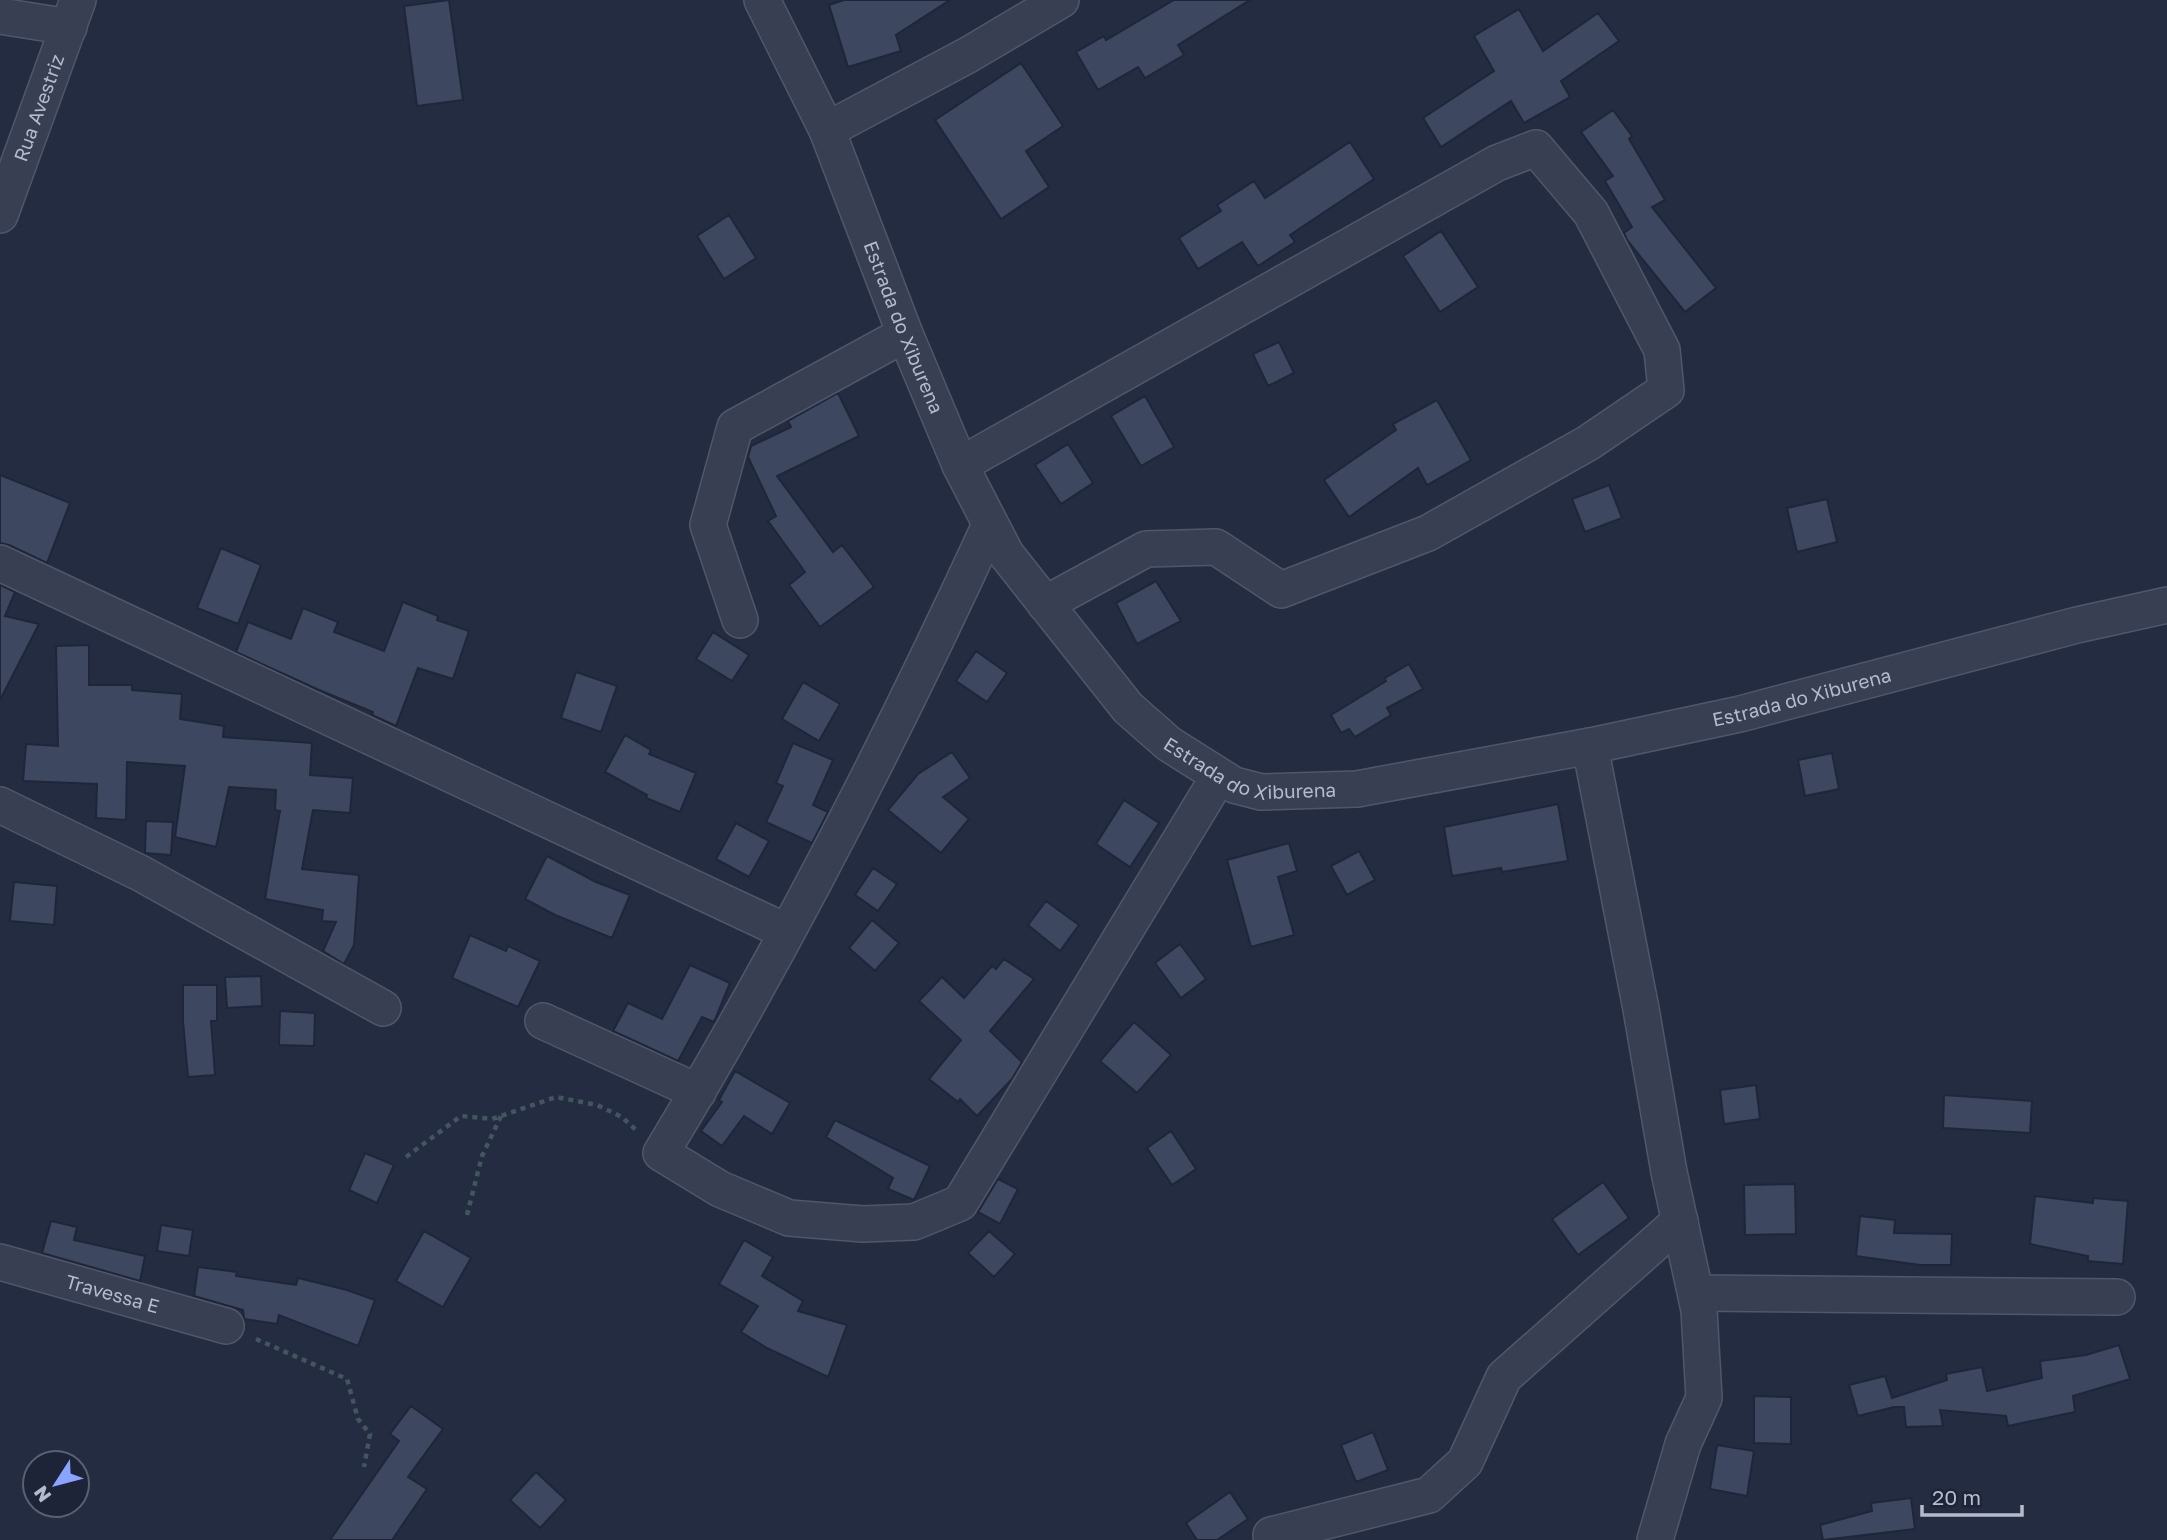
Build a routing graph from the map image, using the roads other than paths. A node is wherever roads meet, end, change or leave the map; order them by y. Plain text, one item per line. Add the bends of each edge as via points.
1 (762, 0) edge
2 (1061, 0) edge
3 (74, 14) edge
4 (0, 16) edge
5 (827, 130) junction
6 (0, 215) edge
7 (905, 334) junction
8 (960, 466) junction
9 (990, 525) junction
10 (0, 563) edge
11 (1045, 604) junction
12 (2167, 605) edge
13 (740, 620) dead end
14 (1590, 746) junction
15 (1219, 776) junction
16 (0, 805) edge
17 (787, 932) junction
18 (383, 1008) dead end
19 (543, 1021) dead end
20 (698, 1092) junction
21 (1680, 1221) junction
22 (0, 1262) edge
23 (1696, 1293) junction
24 (2117, 1297) dead end
25 (226, 1326) road end
26 (1271, 1535) dead end
27 (1655, 1540) edge

1 - 5 street, Estrada do Xiburena
2 - 5 street
3 - 4 street
3 - 6 street, Rua Avestriz
5 - 7 street, Estrada do Xiburena
7 - 8 street, Estrada do Xiburena
7 - 13 street via 734,427 708,525
8 - 9 street, Estrada do Xiburena
8 - 11 street via 1497,163 1536,148 1591,213 1662,350 1666,390 1588,443 1428,533 1281,590 1216,547 1146,549
9 - 11 street, Estrada do Xiburena
9 - 17 street via 921,674
10 - 17 street
11 - 15 street, Estrada do Xiburena via 1128,708 1169,744
12 - 14 street, Estrada do Xiburena via 1740,714
14 - 15 street, Estrada do Xiburena via 1357,789 1261,792
14 - 21 street
15 - 20 street via 960,1203 914,1222 863,1224 789,1218 720,1189 661,1153
16 - 18 street via 140,873
17 - 20 street
19 - 20 street
21 - 23 street
21 - 26 street via 1504,1377 1465,1462 1429,1494
22 - 25 street, Travessa E
23 - 24 street
23 - 27 street via 1704,1398 1683,1444

